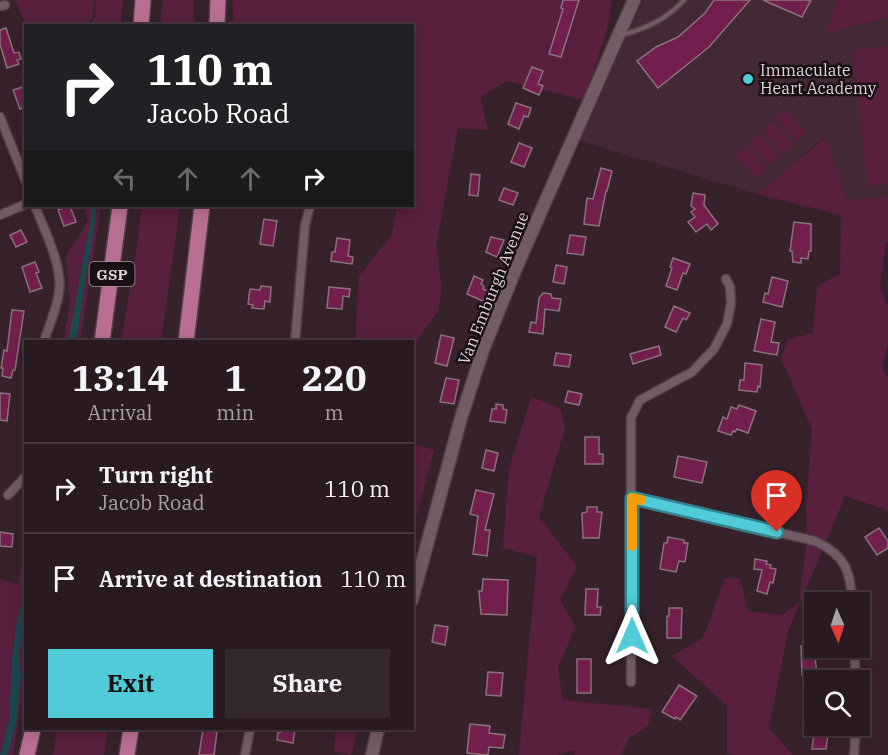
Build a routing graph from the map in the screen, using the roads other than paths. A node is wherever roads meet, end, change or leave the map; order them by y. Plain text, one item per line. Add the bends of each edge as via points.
1 (143, 0) edge
2 (218, 0) edge
3 (634, 0) edge
4 (684, 0) edge
5 (141, 24) edge
6 (217, 24) edge
7 (618, 36) junction
8 (0, 117) edge
9 (24, 177) edge
10 (24, 205) edge
11 (35, 207) edge
12 (120, 207) edge
13 (202, 207) edge
14 (310, 207) edge
15 (0, 214) edge
16 (726, 279) dead end
17 (45, 340) edge
18 (102, 340) edge
19 (186, 340) edge
20 (295, 340) edge
21 (24, 478) edge
22 (8, 495) dead end
23 (632, 498) junction
24 (852, 592) edge
25 (414, 593) edge
26 (632, 682) dead end
27 (33, 730) edge
28 (40, 730) edge
29 (131, 730) edge
30 (250, 730) edge
31 (378, 730) edge
32 (855, 736) edge
33 (27, 755) edge
34 (36, 755) edge
35 (127, 755) edge
36 (245, 755) edge
37 (372, 755) edge
38 (854, 755) edge

1 - 5 highway
2 - 6 highway
3 - 7 main road, Van Emburgh Avenue
4 - 7 lane via 672,13 644,30
7 - 25 main road, Van Emburgh Avenue via 483,350
8 - 9 street
10 - 15 street
11 - 17 street via 60,286
12 - 18 highway, GSP
13 - 19 highway
14 - 20 street
16 - 23 street via 731,303 727,324 714,349 692,372 640,400 634,408 629,427
21 - 22 street
23 - 24 street via 815,541 842,562
23 - 26 street
27 - 33 highway
28 - 34 highway
29 - 35 highway
30 - 36 street
31 - 37 main road
32 - 38 street

